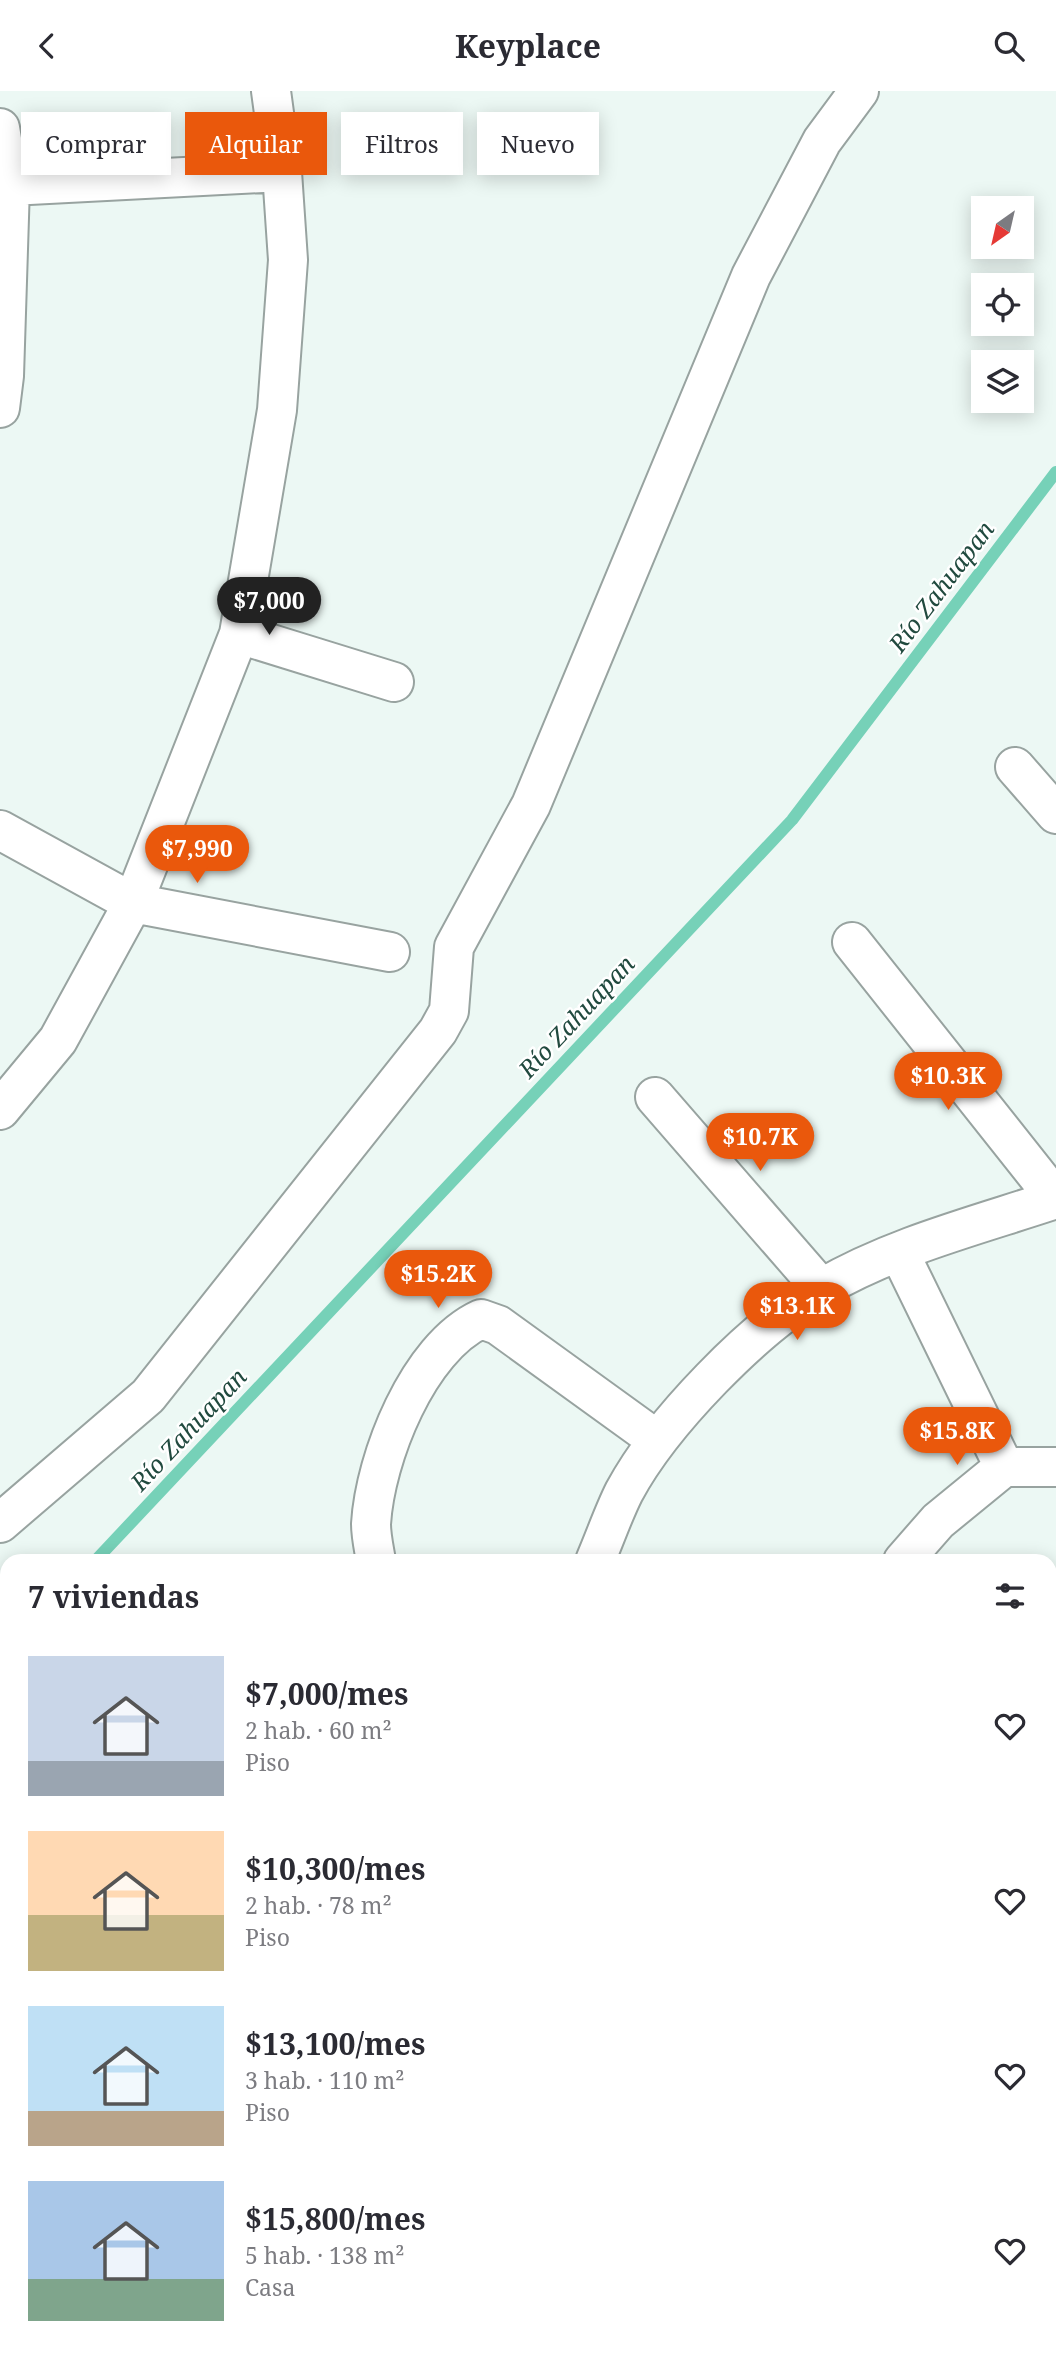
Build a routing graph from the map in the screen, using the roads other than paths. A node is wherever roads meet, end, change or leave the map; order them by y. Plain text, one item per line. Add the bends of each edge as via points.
1 (271, 91) edge
2 (859, 91) edge
3 (274, 112) edge
4 (0, 128) edge
5 (224, 175) edge
6 (282, 175) edge
7 (9, 186) junction
8 (0, 408) edge
9 (239, 633) junction
10 (394, 682) dead end
11 (1015, 767) dead end
12 (1056, 814) edge
13 (0, 830) edge
14 (133, 903) junction
15 (852, 942) dead end
16 (390, 952) dead end
17 (654, 1097) dead end
18 (0, 1110) edge
19 (899, 1252) junction
20 (821, 1288) junction
21 (657, 1440) junction
22 (1004, 1467) junction
23 (1056, 1467) edge
24 (0, 1523) edge
25 (375, 1554) edge
26 (599, 1554) edge
27 (908, 1554) edge

1 - 3 street
2 - 24 street via 822,141 751,277 531,805 454,947 449,1011 438,1031 148,1396
4 - 7 street
5 - 7 street
6 - 9 street via 288,260 277,410
7 - 8 street via 5,376
9 - 10 street
9 - 14 street
11 - 12 street
13 - 14 street
14 - 16 street
14 - 18 street via 58,1040
15 - 19 street via 1056,1199
17 - 20 street
19 - 20 street
19 - 22 street
20 - 21 street via 748,1342
21 - 25 street via 498,1325 481,1319 462,1327 428,1367 404,1408 377,1488 371,1526
21 - 26 street via 624,1493
22 - 23 street
22 - 27 street via 938,1521

